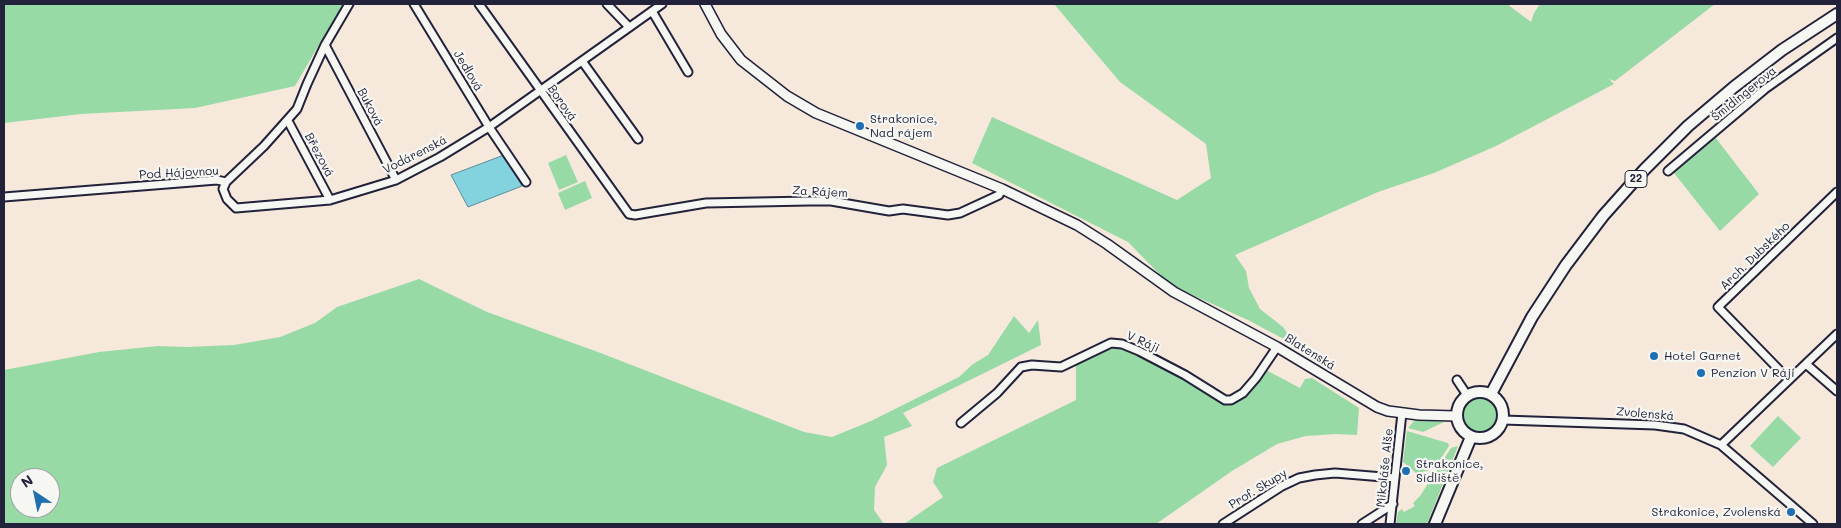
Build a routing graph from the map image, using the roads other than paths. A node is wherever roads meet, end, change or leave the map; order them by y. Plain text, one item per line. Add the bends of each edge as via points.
1 (349, 4) edge
2 (414, 4) edge
3 (479, 4) edge
4 (607, 4) edge
5 (662, 4) edge
6 (704, 4) edge
7 (652, 11) junction
8 (1837, 14) edge
9 (629, 27) junction
10 (1837, 38) edge
11 (325, 45) junction
12 (582, 61) junction
13 (688, 72) dead end
14 (540, 91) junction
15 (288, 121) junction
16 (490, 127) junction
17 (638, 139) dead end
18 (1668, 171) dead end
19 (396, 180) junction
20 (226, 182) junction
21 (526, 182) dead end
22 (1002, 189) junction
23 (1837, 192) edge
24 (4, 197) edge
25 (330, 200) junction
26 (629, 214) joint
27 (1837, 334) edge
28 (1277, 346) junction
29 (1806, 364) junction
30 (1457, 380) dead end
31 (1789, 380) junction
32 (1837, 391) edge
33 (1491, 394) junction
34 (1467, 395) junction
35 (1402, 413) junction
36 (1456, 416) junction
37 (1503, 420) junction
38 (961, 423) dead end
39 (1471, 436) junction
40 (1721, 445) junction
41 (1395, 478) junction
42 (1393, 504) junction
43 (1223, 524) edge
44 (1362, 524) edge
45 (1390, 524) edge
46 (1435, 524) edge
47 (1813, 524) edge

1 - 11 street, Pod Hájovnou
2 - 16 street, Jedlová
3 - 14 street, Borová
4 - 9 street
5 - 7 street, Vodárenská
6 - 22 street, Blatenská via 741,60 787,96 816,113
7 - 9 street, Vodárenská
7 - 13 street
8 - 33 main road, 22 via 1782,50 1716,101 1623,193 1584,240 1549,291
9 - 12 street, Vodárenská
10 - 18 street, Šmidingerova via 1765,89
11 - 15 street, Pod Hájovnou via 297,109
11 - 19 street, Buková
12 - 14 street, Vodárenská
12 - 17 street
14 - 16 street, Vodárenská
14 - 26 street, Borová
15 - 20 street, Pod Hájovnou
15 - 25 street, Březová
16 - 19 street, Vodárenská
16 - 21 street, Jedlová
19 - 25 street, Vodárenská
20 - 24 street, Pod Hájovnou via 218,180
20 - 25 street, Vodárenská via 223,189 236,208
22 - 26 street, Za Rájem via 998,195 960,213 948,215 903,209 888,211 830,201 706,203
22 - 28 street, Blatenská via 1077,225 1174,292
23 - 31 street, Arch. Dubského via 1718,307
27 - 29 street
28 - 35 street, Blatenská via 1368,402
28 - 38 street, V Ráji via 1243,393 1225,400 1139,351 1111,343 1061,367 1021,367 997,393
29 - 31 street
29 - 32 street
30 - 34 street
31 - 40 street
33 - 34 main road via 1479,391
33 - 37 main road via 1501,405
34 - 36 main road via 1459,404
35 - 36 street, Blatenská
35 - 41 street, Mikoláše Alše
36 - 39 main road via 1460,428
37 - 39 main road via 1491,436
37 - 40 street, Zvolenská via 1655,425 1684,429
39 - 46 main road
40 - 47 street, Zvolenská
41 - 42 street, Mikoláše Alše
41 - 43 street, Prof. Skupy via 1335,474 1299,478
42 - 44 street
42 - 45 street, Mikoláše Alše

